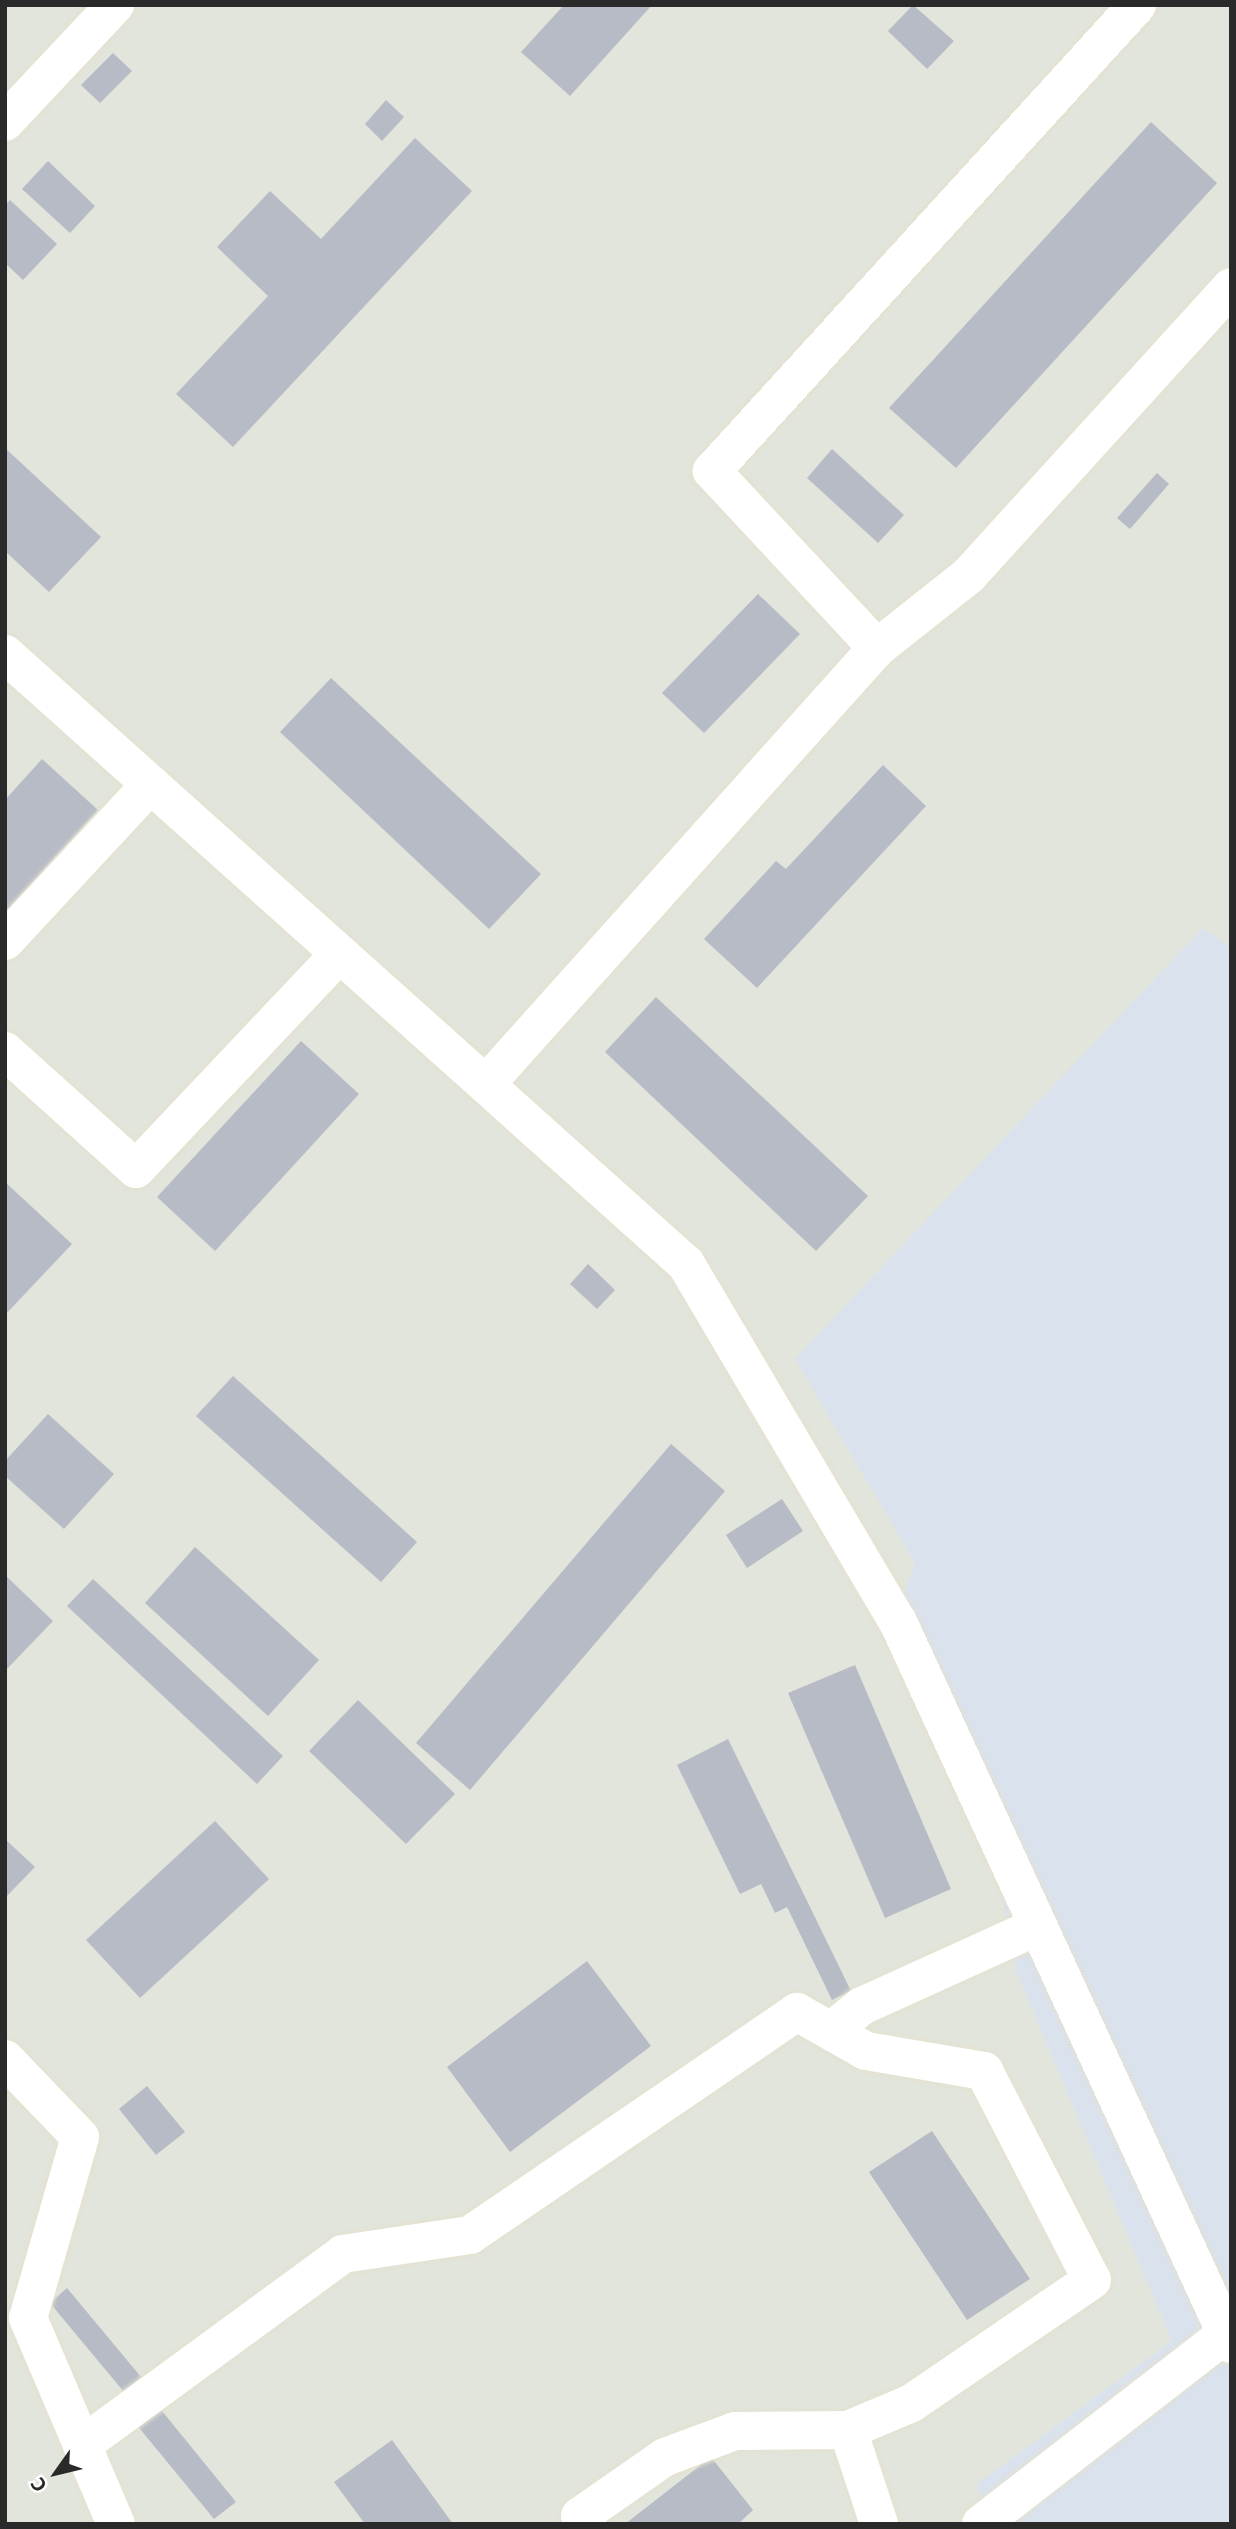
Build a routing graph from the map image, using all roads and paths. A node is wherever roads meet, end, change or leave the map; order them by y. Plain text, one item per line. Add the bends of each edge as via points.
1 (115, 5) edge
2 (1137, 5) edge
3 (5, 122) edge
4 (1231, 287) edge
5 (877, 648) junction
6 (5, 654) edge
7 (151, 784) junction
8 (5, 941) edge
9 (339, 954) junction
10 (5, 1051) edge
11 (486, 1084) junction
12 (1038, 1926) junction
13 (831, 2031) junction
14 (5, 2059) edge
15 (1229, 2338) edge
16 (848, 2430) junction
17 (82, 2445) junction
18 (116, 2524) edge
19 (587, 2524) edge
20 (879, 2524) edge
21 (981, 2524) edge

1 - 3 lane
2 - 5 lane via 712,471
4 - 5 lane via 970,575
5 - 11 lane
6 - 7 lane
7 - 8 lane
7 - 9 lane
9 - 10 lane via 136,1169
9 - 11 lane
11 - 12 lane via 686,1264 898,1622
12 - 13 lane via 862,2006
12 - 15 lane
13 - 16 lane via 866,2051 984,2071 1092,2280 912,2403
13 - 17 lane via 797,2012 470,2235 343,2254
14 - 17 lane via 80,2137 28,2318
15 - 21 lane
16 - 19 lane via 735,2431 665,2457 580,2516
16 - 20 lane
17 - 18 lane

